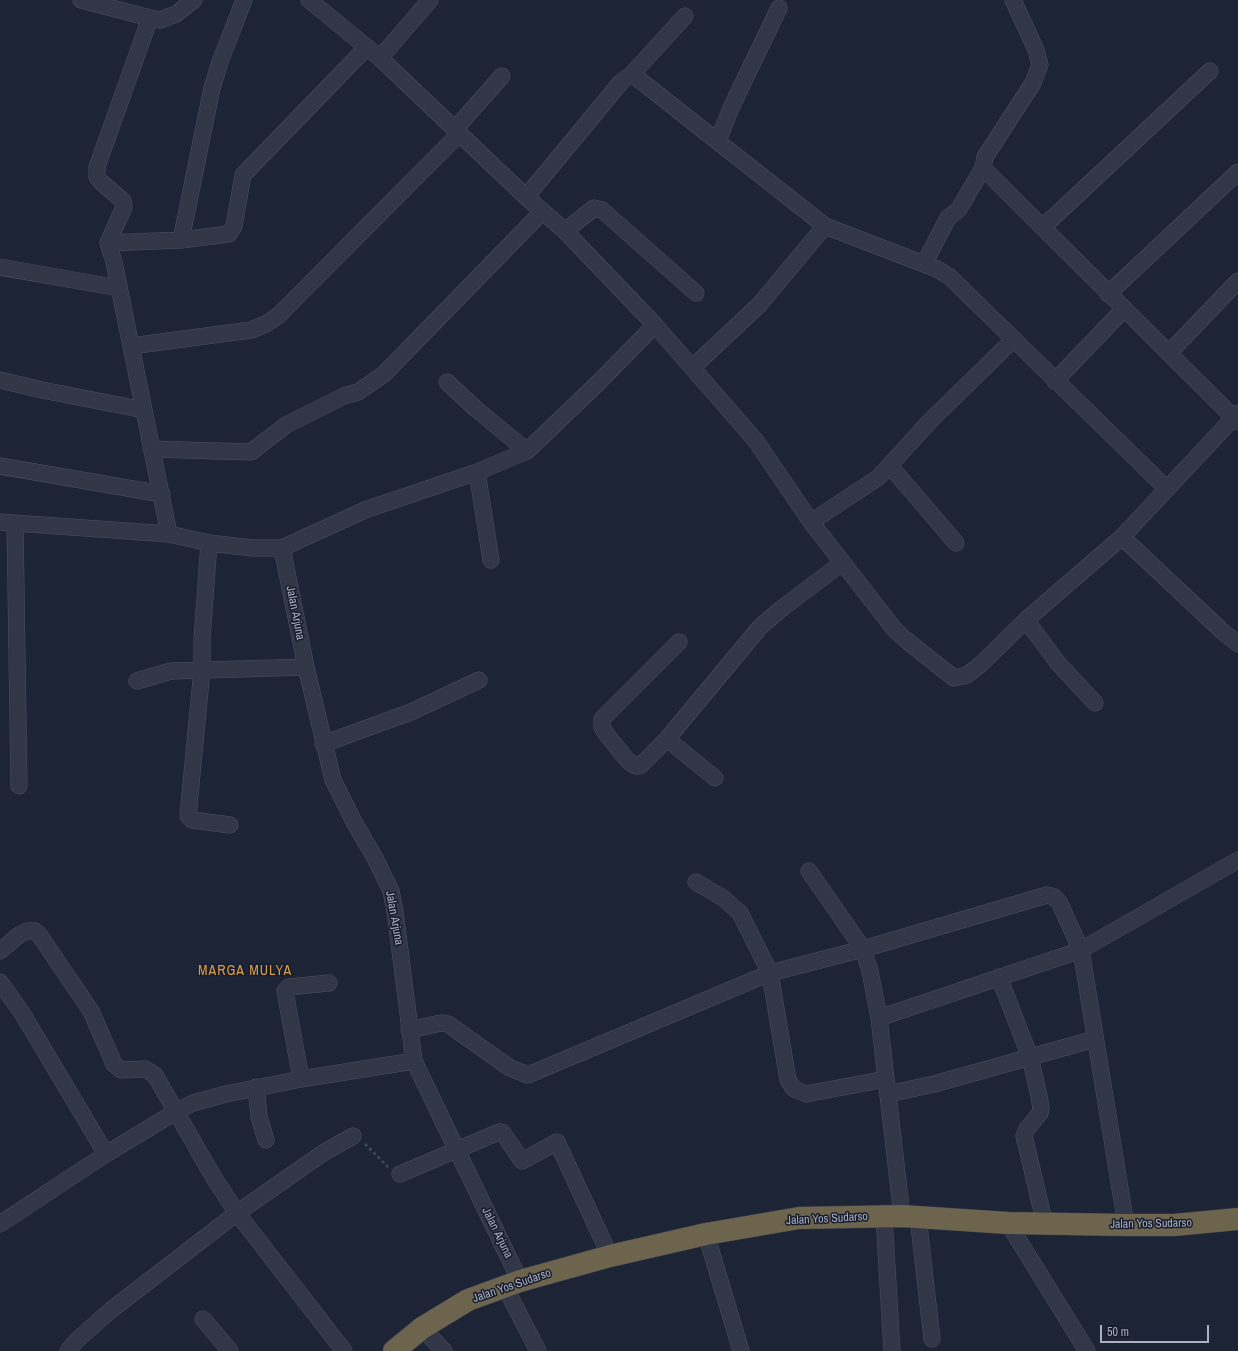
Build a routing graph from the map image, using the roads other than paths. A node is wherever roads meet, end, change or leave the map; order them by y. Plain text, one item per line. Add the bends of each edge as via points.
1 (81, 0) edge
2 (194, 0) edge
3 (244, 0) edge
4 (309, 0) edge
5 (430, 0) edge
6 (1013, 0) edge
7 (779, 8) dead end
8 (685, 16) dead end
9 (150, 18) junction
10 (367, 47) junction
11 (380, 58) junction
12 (1210, 71) dead end
13 (632, 74) junction
14 (502, 76) dead end
15 (457, 131) junction
16 (718, 141) junction
17 (983, 168) junction
18 (1238, 172) edge
19 (526, 197) junction
20 (542, 212) junction
21 (825, 226) junction
22 (1043, 227) junction
23 (565, 231) junction
24 (181, 240) junction
25 (108, 242) junction
26 (924, 264) junction
27 (0, 267) edge
28 (1238, 281) edge
29 (119, 288) junction
30 (696, 293) dead end
31 (1108, 294) junction
32 (1124, 309) junction
33 (655, 325) junction
34 (1014, 340) junction
35 (131, 346) junction
36 (1168, 353) junction
37 (693, 367) junction
38 (0, 380) edge
39 (1055, 381) junction
40 (448, 382) dead end
41 (144, 410) junction
42 (1236, 417) edge
43 (151, 448) junction
44 (527, 451) junction
45 (0, 466) edge
46 (890, 466) junction
47 (477, 472) junction
48 (1167, 489) junction
49 (162, 494) junction
50 (811, 522) junction
51 (8, 523) edge
52 (169, 534) junction
53 (1122, 537) junction
54 (209, 543) junction
55 (956, 543) dead end
56 (282, 548) junction
57 (491, 560) dead end
58 (842, 563) junction
59 (1026, 620) junction
60 (679, 642) dead end
61 (1238, 644) edge
62 (306, 667) junction
63 (202, 669) junction
64 (480, 680) dead end
65 (137, 681) dead end
66 (1095, 702) dead end
67 (667, 739) junction
68 (323, 744) junction
69 (715, 778) dead end
70 (19, 786) dead end
71 (230, 825) dead end
72 (1238, 860) edge
73 (809, 871) dead end
74 (696, 882) dead end
75 (863, 949) junction
76 (1080, 950) junction
77 (0, 951) edge
78 (770, 973) junction
79 (999, 977) junction
80 (0, 982) edge
81 (329, 983) dead end
82 (879, 1018) junction
83 (409, 1030) junction
84 (1095, 1039) junction
85 (1030, 1057) junction
86 (414, 1061) junction
87 (300, 1078) junction
88 (887, 1086) junction
89 (256, 1087) junction
90 (177, 1111) junction
91 (353, 1136) road end
92 (266, 1140) dead end
93 (457, 1150) junction
94 (106, 1154) junction
95 (400, 1174) road end
96 (237, 1213) junction
97 (901, 1217) junction
98 (1238, 1219) edge
99 (1008, 1223) junction
100 (0, 1224) edge
101 (1045, 1224) junction
102 (1126, 1225) junction
103 (706, 1234) junction
104 (610, 1256) junction
105 (513, 1284) junction
106 (203, 1319) dead end
107 (422, 1328) junction
108 (932, 1339) dead end
109 (68, 1351) edge
110 (230, 1351) edge
111 (344, 1351) edge
112 (394, 1351) edge
113 (444, 1351) edge
114 (538, 1351) edge
115 (741, 1351) edge
116 (892, 1351) edge
117 (1087, 1351) edge

1 - 9 street
2 - 9 street via 176,14 160,20
3 - 24 street via 212,88
4 - 10 street
5 - 11 street
6 - 17 street via 1036,50 1040,65 1033,83 985,157
7 - 16 street
8 - 13 street
9 - 25 street via 97,167 97,177 123,201 124,207
10 - 11 street
10 - 24 street via 243,175 232,231 221,236
11 - 15 street
12 - 22 street
13 - 16 street
13 - 19 street via 621,82
14 - 15 street
15 - 19 street
15 - 35 street via 279,315 266,324 251,330
16 - 21 street
17 - 22 street
17 - 26 street via 959,209 948,218
18 - 31 street
19 - 20 street
20 - 23 street
20 - 43 street via 384,374 363,389 286,424 250,452
21 - 26 street
21 - 37 street via 759,304
22 - 31 street
23 - 30 street via 594,208 602,210
23 - 33 street
24 - 25 street
25 - 29 street
26 - 34 street via 950,277
27 - 29 street
28 - 36 street
29 - 35 street
31 - 32 street
32 - 36 street
32 - 39 street
33 - 37 street
33 - 44 street via 592,390
34 - 39 street
34 - 46 street via 930,421
35 - 41 street
36 - 42 street
37 - 50 street via 756,441
38 - 41 street
39 - 48 street
40 - 44 street
41 - 43 street
42 - 48 street
43 - 49 street
44 - 47 street
45 - 49 street
46 - 50 street via 864,488
46 - 55 street
47 - 56 street via 365,510
47 - 57 street
48 - 53 street
49 - 52 street
50 - 58 street
51 - 52 street
51 - 70 street
52 - 54 street
53 - 59 street
53 - 61 street
54 - 56 street
54 - 63 street
56 - 62 street, Jalan Arjuna
58 - 59 street via 900,635 954,678 968,675
58 - 67 street via 760,627
59 - 66 street via 1058,663
60 - 67 street via 602,720 602,727 607,735 628,761 636,766 640,766
62 - 63 street
62 - 68 street, Jalan Arjuna
63 - 65 street via 171,671
63 - 71 street via 188,816 192,820
64 - 68 street via 411,712
67 - 69 street
68 - 83 street, Jalan Arjuna via 342,802 391,891
72 - 76 street
73 - 75 street
74 - 78 street via 723,898 740,913
75 - 76 street via 1047,895 1059,902
75 - 78 street
75 - 82 street
76 - 79 street
76 - 84 street
77 - 90 street via 24,932 35,931 91,1011 114,1064 121,1070 150,1071
78 - 83 street via 528,1075 510,1068 448,1024 441,1023
78 - 88 street via 788,1080 794,1089 806,1094
79 - 82 street
79 - 85 street
80 - 94 street via 22,1013
81 - 87 street via 289,987 285,991
82 - 88 street
83 - 86 street, Jalan Arjuna
84 - 85 street
84 - 102 street
85 - 88 street via 934,1084
85 - 101 street via 1041,1108 1040,1114 1024,1136
86 - 87 street
86 - 93 street, Jalan Arjuna
87 - 89 street
88 - 97 street
89 - 90 street via 207,1099
89 - 92 street via 259,1117
90 - 94 street
90 - 96 street via 214,1178
91 - 96 street via 323,1153
93 - 95 street
93 - 104 street via 502,1132 522,1161 557,1142
93 - 105 street, Jalan Arjuna
94 - 100 street
96 - 109 street via 110,1310
96 - 111 street
97 - 99 highway, Jalan Yos Sudarso
97 - 103 highway, Jalan Yos Sudarso via 799,1218
97 - 108 street
97 - 116 street
98 - 102 highway, Jalan Yos Sudarso via 1174,1225
99 - 101 highway, Jalan Yos Sudarso
99 - 117 street
101 - 102 highway, Jalan Yos Sudarso
103 - 104 highway, Jalan Yos Sudarso
103 - 115 street
104 - 105 highway, Jalan Yos Sudarso
105 - 107 highway, Jalan Yos Sudarso via 468,1300
105 - 114 street, Jalan Arjuna
106 - 110 street
107 - 112 highway, Jalan Yos Sudarso
107 - 113 street

